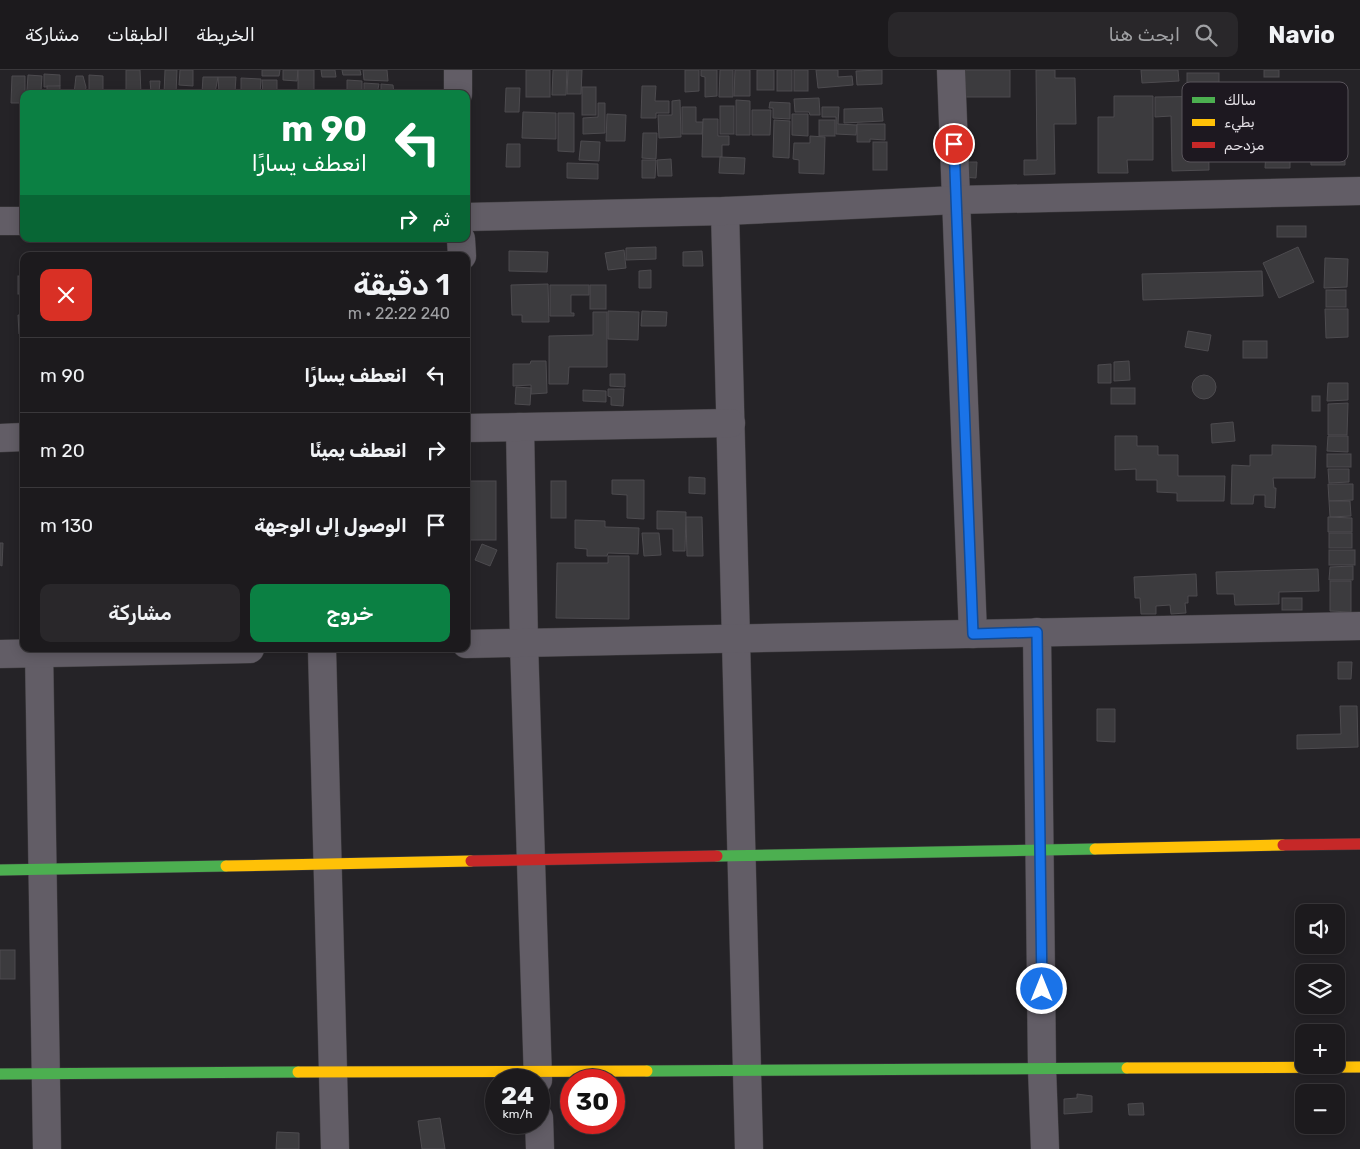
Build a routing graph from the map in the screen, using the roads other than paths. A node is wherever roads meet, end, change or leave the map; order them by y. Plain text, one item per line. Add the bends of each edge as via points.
1 (458, 70) edge
2 (951, 70) edge
3 (458, 90) edge
4 (1360, 191) edge
5 (956, 200) junction
6 (725, 211) junction
7 (470, 217) edge
8 (0, 221) edge
9 (20, 221) edge
10 (731, 423) junction
11 (520, 427) junction
12 (470, 428) edge
13 (20, 437) edge
14 (0, 438) edge
15 (1360, 626) edge
16 (1037, 632) junction
17 (973, 634) junction
18 (737, 639) junction
19 (524, 643) junction
20 (470, 644) edge
21 (26, 652) edge
22 (39, 652) edge
23 (322, 652) edge
24 (0, 654) edge
25 (1360, 844) edge
26 (1041, 850) junction
27 (742, 856) junction
28 (531, 860) junction
29 (328, 864) junction
30 (0, 870) edge
31 (43, 870) junction
32 (1360, 1067) edge
33 (1042, 1068) junction
34 (538, 1069) edge
35 (747, 1070) junction
36 (333, 1072) junction
37 (46, 1073) junction
38 (0, 1074) edge
39 (485, 1074) edge
40 (550, 1075) edge
41 (540, 1134) edge
42 (47, 1149) edge
43 (335, 1149) edge
44 (540, 1149) edge
45 (749, 1149) edge
46 (1045, 1149) edge

1 - 3 street
2 - 5 street
4 - 5 street
5 - 6 street
5 - 17 street
6 - 7 street
6 - 10 street
8 - 9 street
10 - 11 street
10 - 18 street
11 - 12 street
11 - 19 street
13 - 14 street
15 - 16 street
16 - 17 street
16 - 26 street
17 - 18 street
18 - 19 street
18 - 27 street
19 - 20 street
19 - 28 street
21 - 24 street
22 - 31 street
23 - 29 street
25 - 26 street
26 - 27 street
26 - 33 street
27 - 28 street
27 - 35 street
28 - 29 street
28 - 34 street
29 - 31 street
29 - 36 street
30 - 31 street
31 - 37 street
32 - 33 street
33 - 35 street
33 - 46 street
35 - 40 street
35 - 45 street
36 - 37 street
36 - 39 street
36 - 43 street
37 - 38 street
37 - 42 street
41 - 44 street

